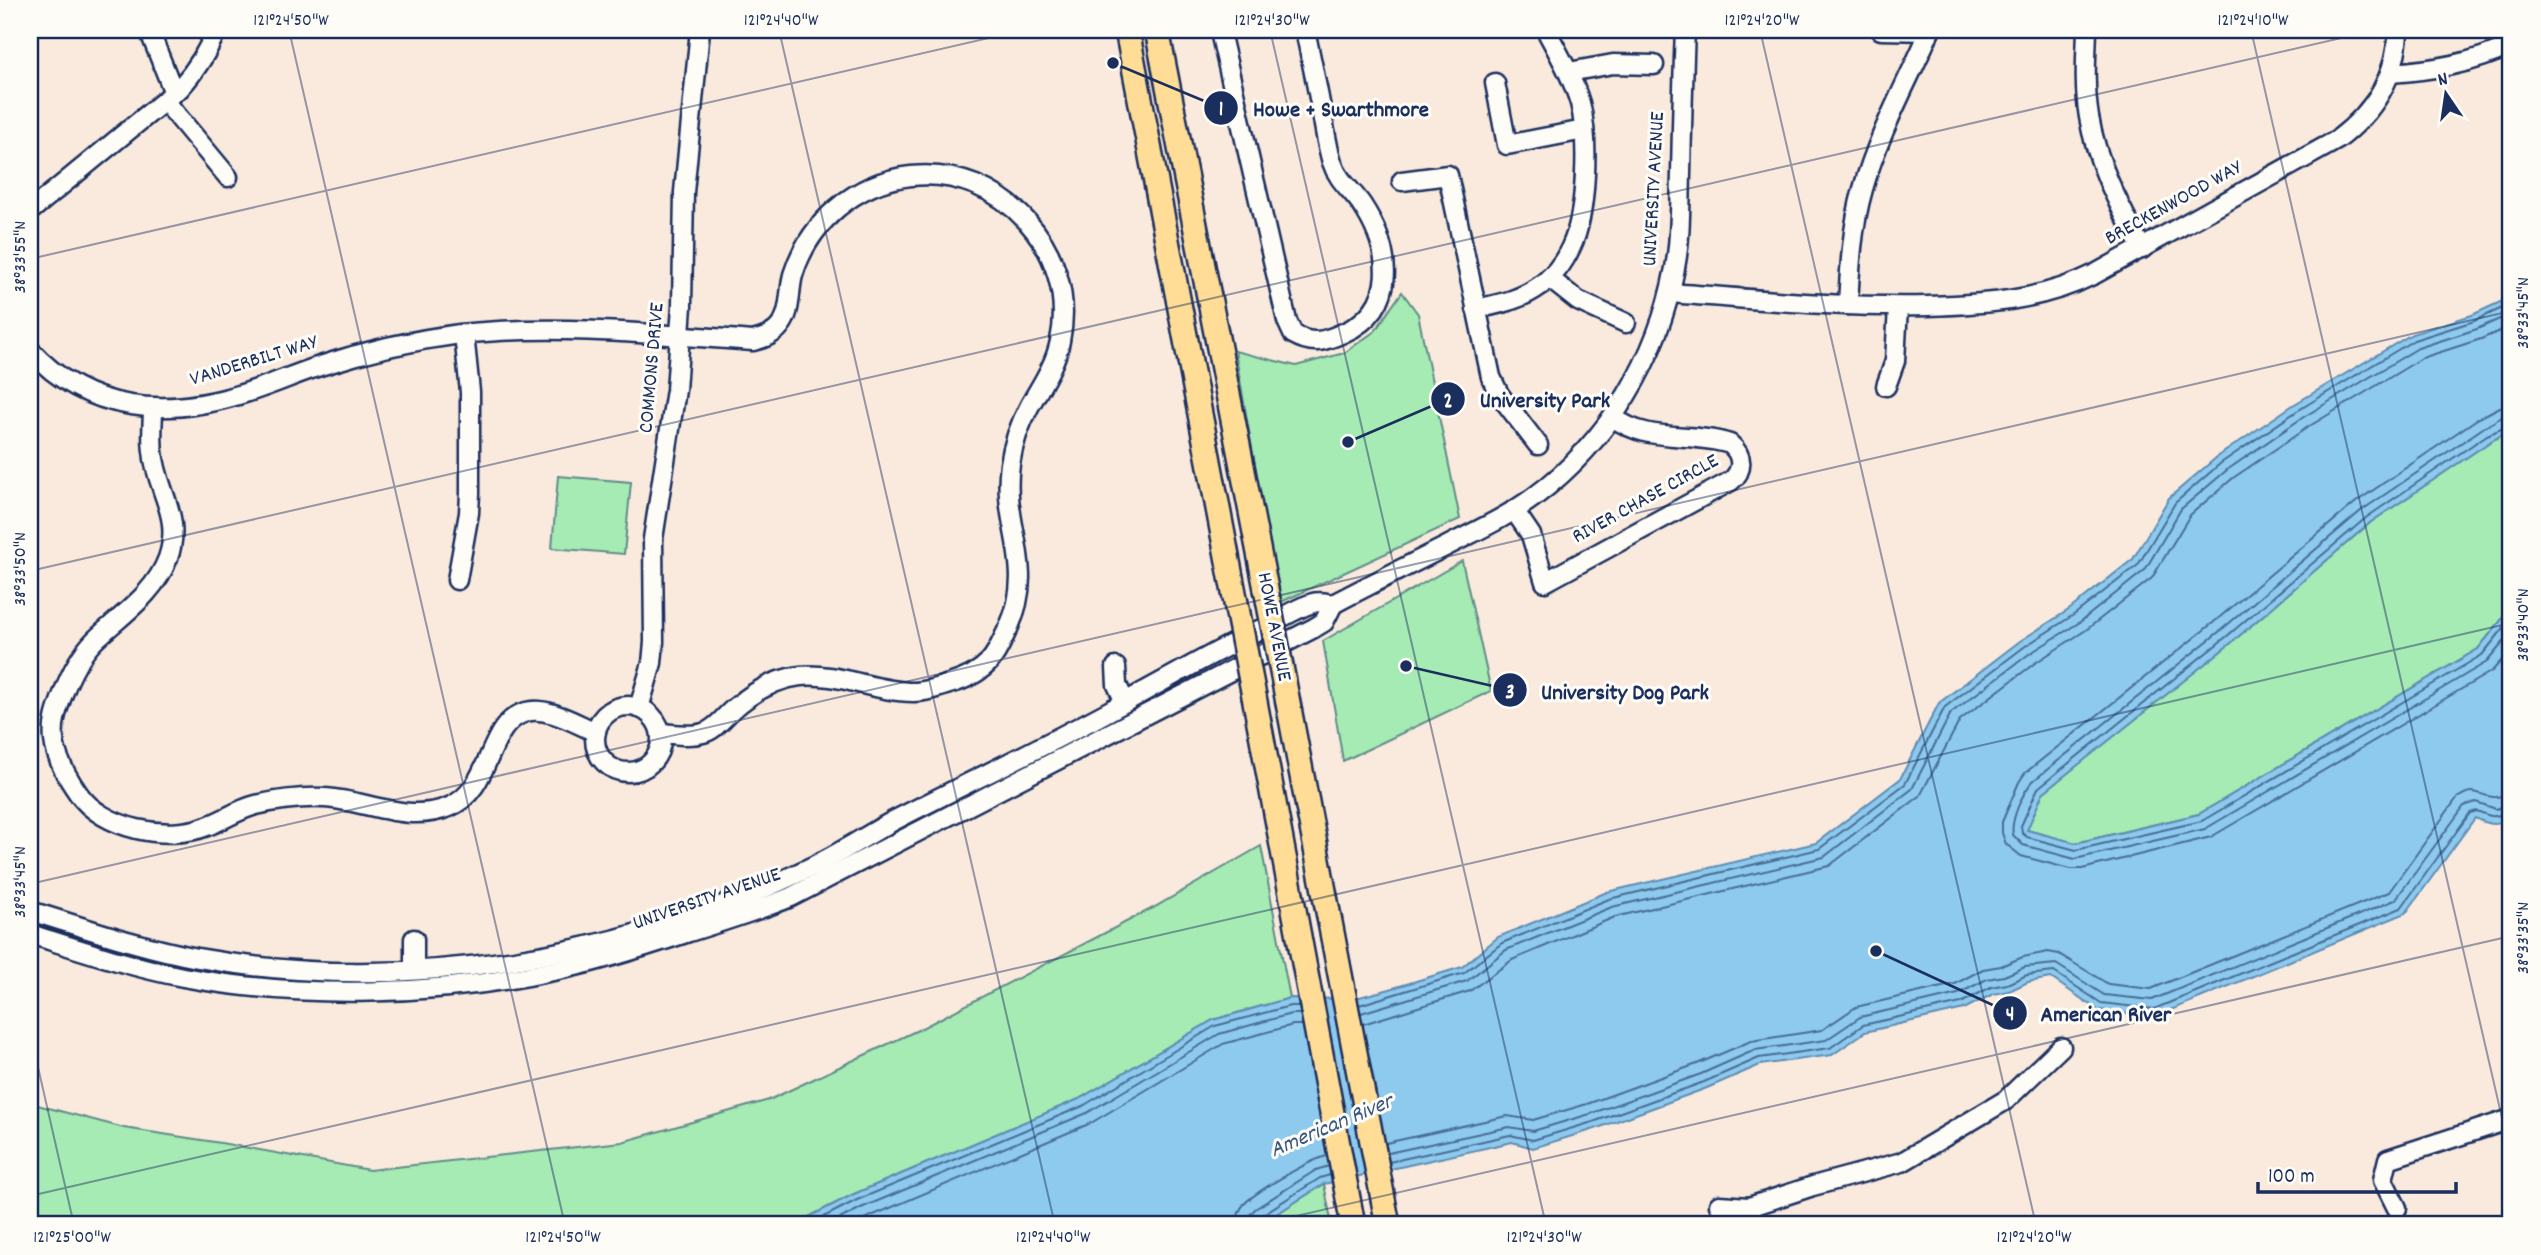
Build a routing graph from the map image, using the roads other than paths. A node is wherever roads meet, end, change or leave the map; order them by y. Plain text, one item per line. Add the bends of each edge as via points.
1 (149, 30) edge
2 (216, 30) edge
3 (700, 30) edge
4 (1127, 30) edge
5 (1157, 30) edge
6 (1305, 30) edge
7 (1546, 30) edge
8 (1685, 30) edge
9 (1881, 30) edge
10 (2087, 30) edge
11 (2398, 30) edge
12 (1221, 36) dead end
13 (2511, 45) edge
14 (1654, 65) dead end
15 (1569, 72) junction
16 (2390, 73) junction
17 (1495, 83) dead end
18 (169, 97) junction
19 (1584, 130) junction
20 (228, 177) dead end
21 (1402, 181) dead end
22 (30, 211) edge
23 (2141, 249) junction
24 (1549, 278) junction
25 (1670, 293) junction
26 (1848, 306) junction
27 (1898, 307) junction
28 (1476, 309) junction
29 (1626, 323) dead end
30 (464, 334) junction
31 (681, 337) junction
32 (30, 350) edge
33 (1886, 386) dead end
34 (153, 408) junction
35 (1613, 417) junction
36 (1538, 446) dead end
37 (1514, 510) junction
38 (457, 580) dead end
39 (1333, 604) junction
40 (1116, 667) dead end
41 (1125, 702) junction
42 (639, 708) junction
43 (596, 732) junction
44 (661, 733) junction
45 (30, 911) edge
46 (30, 934) edge
47 (414, 939) dead end
48 (414, 969) junction
49 (2060, 1047) dead end
50 (2511, 1119) edge
51 (1719, 1205) dead end
52 (2397, 1208) dead end
53 (1749, 1216) edge
54 (1353, 1225) edge
55 (1388, 1225) edge

1 - 18 street
2 - 18 street via 195,71
3 - 31 street, COMMONS DRIVE via 684,192
4 - 54 main road, HOWE AVENUE, bridge
5 - 55 main road, HOWE AVENUE, bridge
6 - 12 street via 1332,162 1341,182 1364,209 1382,251 1385,272 1378,303 1361,323 1329,340 1310,342 1293,334 1286,321
7 - 15 street
8 - 25 street, UNIVERSITY AVENUE via 1679,228
9 - 26 street via 1930,31 1863,187
10 - 23 street via 2086,89 2094,142 2109,185
11 - 16 street, BRECKENWOOD WAY
13 - 16 street via 2446,67
14 - 15 street via 1613,64
15 - 19 street
16 - 23 street, BRECKENWOOD WAY via 2377,100 2337,140
17 - 19 street via 1507,145
18 - 20 street
18 - 22 street
19 - 24 street via 1586,155 1577,230
21 - 28 street via 1448,175
23 - 27 street, BRECKENWOOD WAY via 2081,281 2029,298
24 - 28 street via 1517,299
24 - 29 street via 1578,301
25 - 26 street, BRECKENWOOD WAY
25 - 35 street, UNIVERSITY AVENUE via 1645,363
26 - 27 street, BRECKENWOOD WAY
27 - 33 street via 1895,361
28 - 36 street via 1491,377
30 - 31 street, VANDERBILT WAY via 558,330
30 - 34 street, VANDERBILT WAY via 365,352 223,399
30 - 38 street via 470,392 470,493
31 - 42 street, COMMONS DRIVE via 653,539 652,663
31 - 44 street, VANDERBILT WAY via 753,341 769,336 785,318 796,265 825,218 862,191 907,176 969,182 1007,202 1047,249 1063,307 1055,359 1024,417 1011,461 1009,503 1021,587 1014,615 990,661 963,680 914,692 821,676 795,677 753,694 707,732
32 - 34 street, VANDERBILT WAY via 58,376 85,391 115,403
34 - 43 street via 153,451 173,523 168,558 153,586 86,651 71,674 54,718 57,755 85,803 101,815 129,828 179,832 206,827 253,806 285,800 325,798 400,813 436,811 467,796 488,764 500,732 525,712 551,713
35 - 37 street, UNIVERSITY AVENUE via 1564,472
35 - 37 street, RIVER CHASE CIRCLE via 1646,434 1730,444 1741,461 1739,472 1731,481 1545,582 1531,535
37 - 39 street, UNIVERSITY AVENUE
39 - 41 street, UNIVERSITY AVENUE via 1315,602
39 - 46 street, UNIVERSITY AVENUE via 1324,622 791,897 580,964 453,986 287,989 146,969
40 - 41 street via 1117,685
41 - 48 street, UNIVERSITY AVENUE via 813,866 677,922 572,951 467,967
42 - 43 street via 612,710 601,719
42 - 44 street via 653,717
43 - 44 street via 599,754 616,769 628,771 639,770 657,755
45 - 48 street, UNIVERSITY AVENUE via 147,947 200,958 302,970
47 - 48 street
49 - 53 street via 2006,1100 1902,1161 1801,1189
50 - 52 street via 2388,1159 2383,1180
51 - 53 street

